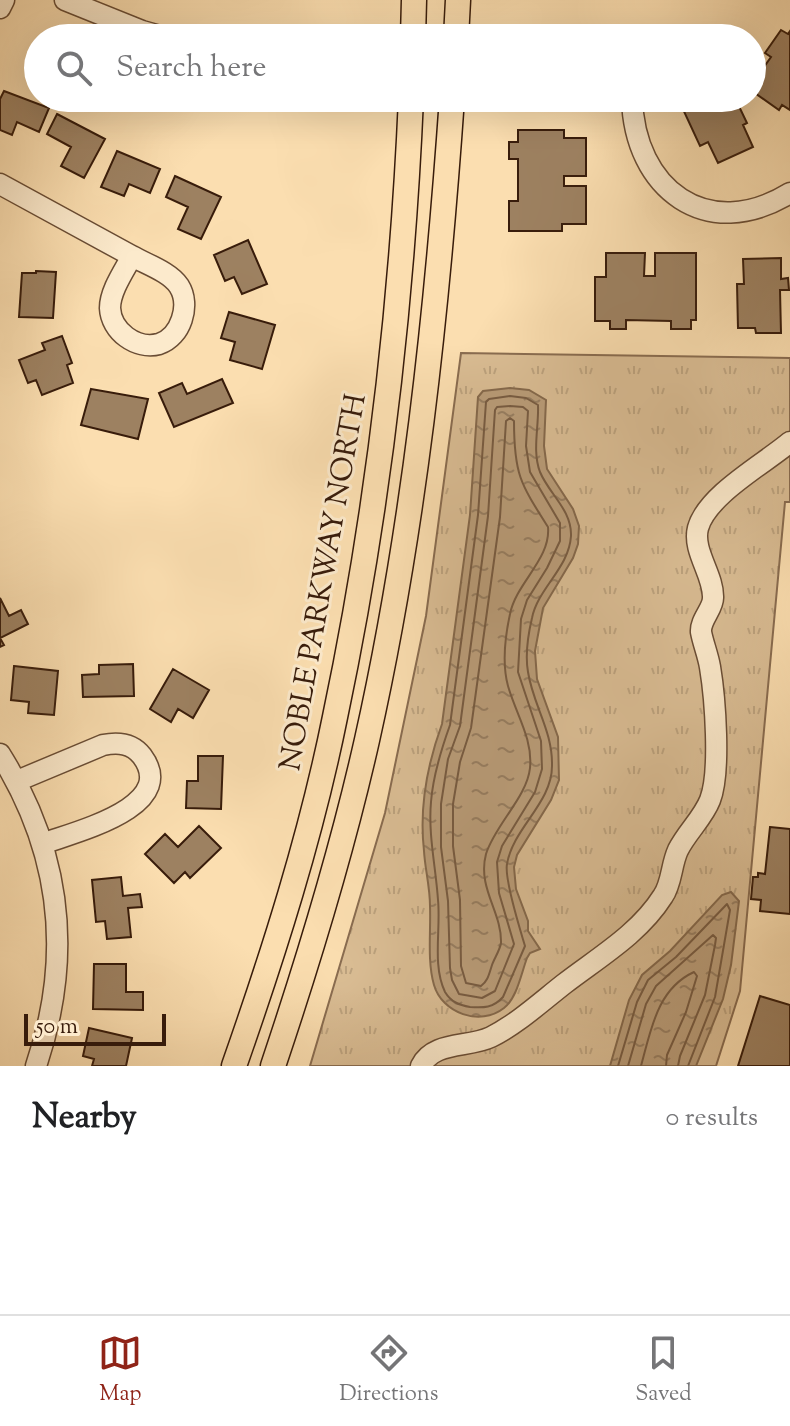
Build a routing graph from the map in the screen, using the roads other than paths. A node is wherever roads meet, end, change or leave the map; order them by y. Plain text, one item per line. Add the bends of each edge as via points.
1 (4, 0) edge
2 (65, 0) edge
3 (414, 0) edge
4 (458, 0) edge
5 (0, 8) edge
6 (125, 24) edge
7 (413, 24) edge
8 (457, 24) edge
9 (410, 112) edge
10 (451, 112) edge
11 (634, 112) edge
12 (0, 184) edge
13 (790, 193) edge
14 (132, 256) junction
15 (790, 442) edge
16 (790, 458) edge
17 (764, 464) junction
18 (0, 754) edge
19 (17, 781) junction
20 (42, 844) junction
21 (36, 1066) edge
22 (234, 1066) edge
23 (273, 1066) edge
24 (421, 1066) edge

1 - 5 street
2 - 6 street
3 - 7 main road
4 - 8 main road
9 - 22 main road, NOBLE PARKWAY NORTH via 390,379 352,630 292,887
10 - 23 main road via 438,274 386,646 346,824
11 - 13 street via 646,162 663,185 686,202 714,212 744,212
12 - 14 street
14 - 14 street via 179,286 183,320 159,344 140,344 113,323 110,306
15 - 17 street
16 - 17 street
17 - 24 street via 709,507 698,529 713,601 701,630 714,703 714,781 706,809 677,853 666,892 624,940 532,1010 481,1042 436,1050
18 - 19 street
19 - 20 street
19 - 20 street via 115,742 140,753 147,764 149,790 130,809
20 - 21 street via 59,933 49,1029

